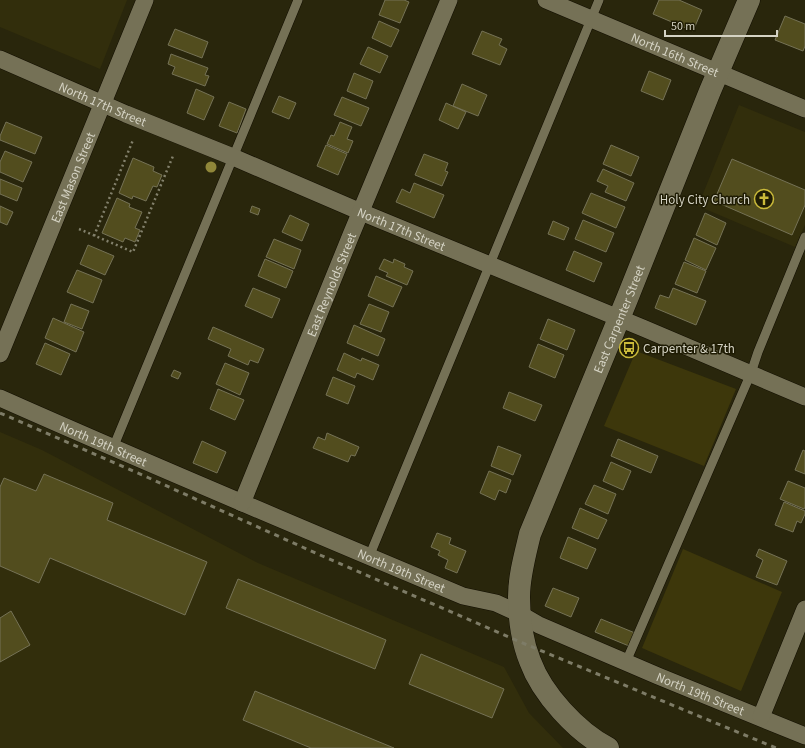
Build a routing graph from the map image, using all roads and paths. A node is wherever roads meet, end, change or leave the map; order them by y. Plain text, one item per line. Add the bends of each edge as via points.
1 (145, 0) edge
2 (298, 0) edge
3 (449, 0) edge
4 (546, 0) edge
5 (599, 0) edge
6 (750, 0) edge
7 (591, 19) junction
8 (0, 59) edge
9 (719, 72) junction
10 (102, 104) junction
11 (805, 109) edge
12 (133, 140) dead end
13 (173, 156) dead end
14 (233, 158) junction
15 (361, 212) junction
16 (79, 229) dead end
17 (94, 236) junction
18 (805, 237) edge
19 (489, 265) junction
20 (619, 319) junction
21 (0, 354) edge
22 (751, 374) junction
23 (805, 397) edge
24 (0, 398) edge
25 (113, 448) junction
26 (242, 504) junction
27 (369, 557) junction
28 (805, 609) edge
29 (520, 614) junction
30 (626, 662) junction
31 (760, 717) junction
32 (805, 736) edge
33 (608, 748) edge

1 - 10 street, East Mason Street
2 - 14 lane
3 - 15 street, East Reynolds Street
4 - 7 street, North 16th Street
5 - 7 lane
6 - 9 street, East Carpenter Street
7 - 9 street, North 16th Street
7 - 19 lane
8 - 10 street, North 17th Street
9 - 11 street, North 16th Street
9 - 20 street, East Carpenter Street
10 - 14 street, North 17th Street
10 - 21 street, East Mason Street
12 - 17 path
13 - 17 path via 133,252
14 - 15 street, North 17th Street
14 - 25 lane
15 - 19 street, North 17th Street
15 - 26 street, East Reynolds Street
16 - 17 path
18 - 22 lane
19 - 20 street, North 17th Street
19 - 27 lane
20 - 22 street, North 17th Street
20 - 29 street, East Carpenter Street via 530,534 521,574
22 - 23 street, North 17th Street
22 - 30 lane
24 - 25 street, North 19th Street
25 - 26 street, North 19th Street
26 - 27 street, North 19th Street
27 - 29 street, North 19th Street via 463,596 491,601
28 - 31 street
29 - 30 street, North 19th Street via 539,626
29 - 33 street, East Carpenter Street via 530,662 550,697 572,722
30 - 31 street, North 19th Street
31 - 32 street, North 19th Street

